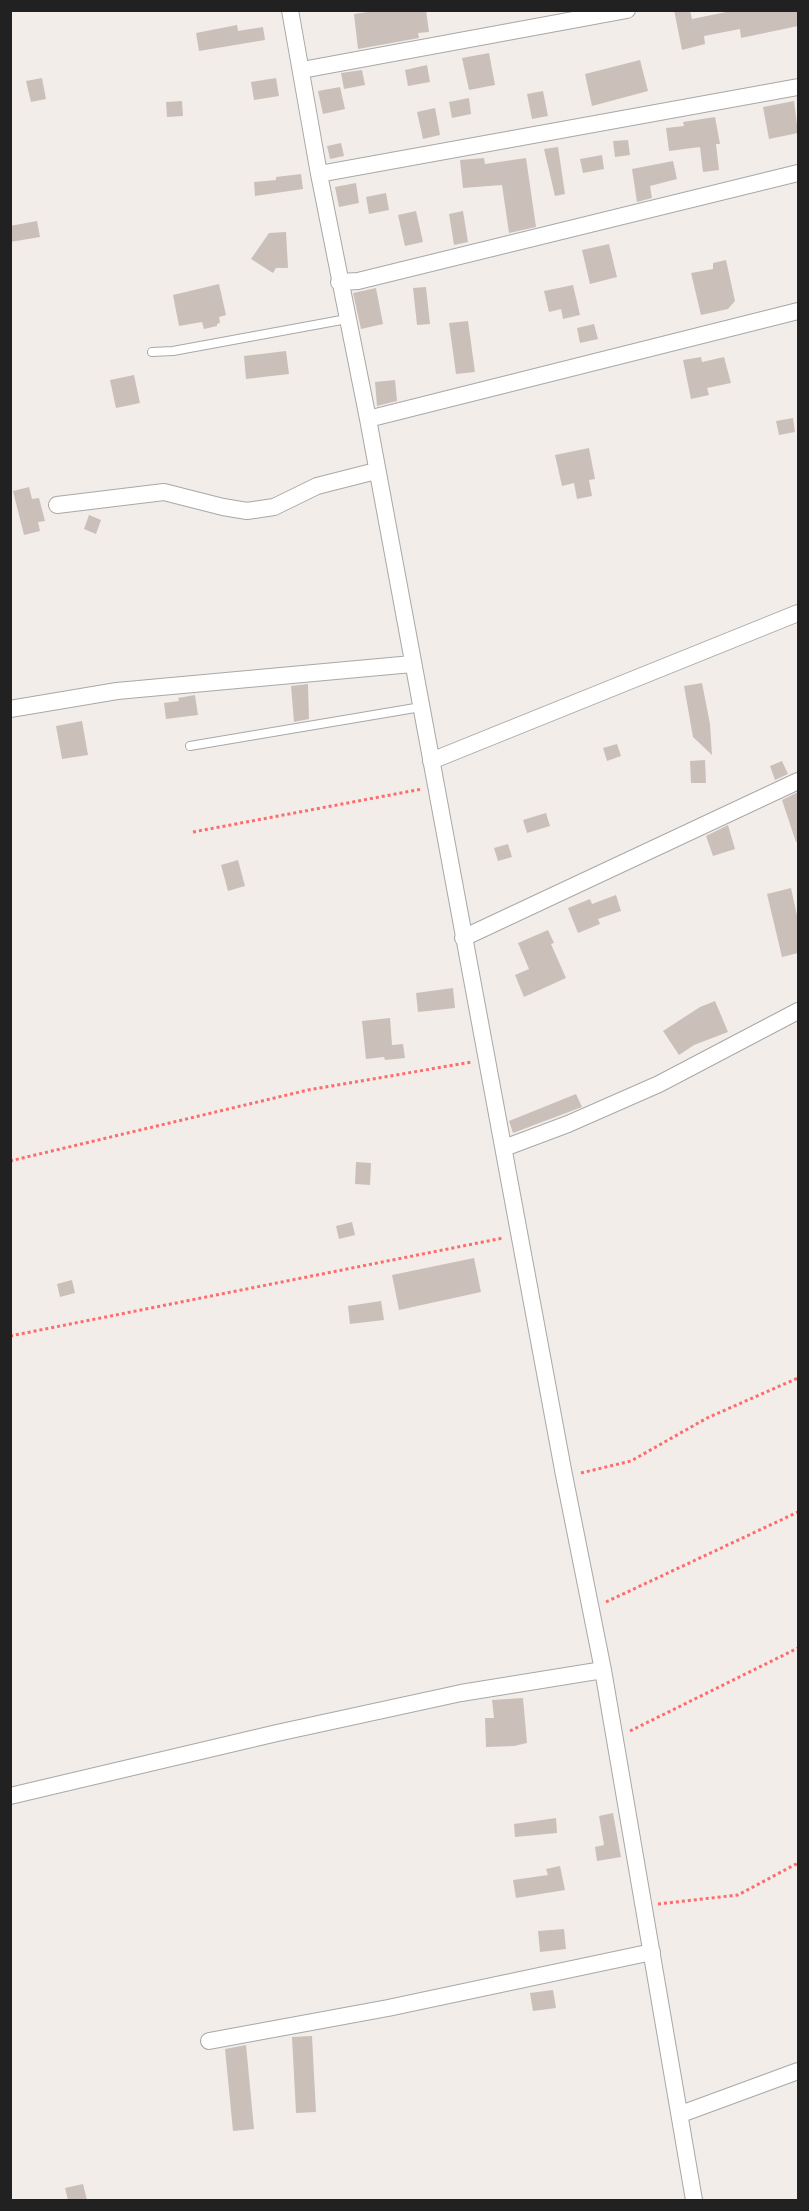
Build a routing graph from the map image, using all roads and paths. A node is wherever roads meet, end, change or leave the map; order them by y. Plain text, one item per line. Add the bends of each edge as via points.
1 (290, 10) edge
2 (627, 10) edge
3 (302, 70) junction
4 (798, 87) edge
5 (798, 173) edge
6 (319, 174) junction
7 (339, 282) junction
8 (798, 311) edge
9 (347, 319) junction
10 (152, 352) dead end
11 (368, 419) junction
12 (376, 471) junction
13 (57, 505) dead end
14 (798, 613) edge
15 (412, 664) junction
16 (420, 707) junction
17 (10, 709) edge
18 (190, 746) dead end
19 (431, 761) junction
20 (798, 781) edge
21 (435, 786) junction
22 (194, 832) dead end
23 (463, 938) junction
24 (798, 1011) edge
25 (487, 1059) junction
26 (504, 1148) junction
27 (10, 1161) edge
28 (519, 1234) junction
29 (10, 1336) edge
30 (798, 1378) edge
31 (564, 1475) junction
32 (798, 1512) edge
33 (591, 1609) junction
34 (798, 1648) edge
35 (603, 1670) junction
36 (615, 1738) junction
37 (10, 1796) edge
38 (798, 1863) edge
39 (644, 1906) junction
40 (652, 1952) junction
41 (209, 2041) dead end
42 (798, 2071) edge
43 (681, 2114) junction
44 (694, 2200) edge

1 - 3 street
2 - 3 street
3 - 6 street
4 - 6 street
5 - 7 street via 358,281
6 - 7 street
7 - 9 street
8 - 11 street
9 - 10 lane
9 - 11 street
11 - 12 street
12 - 13 street via 317,486 274,507 247,511 164,492
12 - 15 street
14 - 19 street
15 - 16 street
15 - 17 street via 117,691
16 - 18 lane
16 - 19 street
19 - 21 street
20 - 23 street
21 - 22 path
21 - 23 street
23 - 25 street
24 - 26 street via 660,1084
25 - 26 street
25 - 27 path via 308,1090
26 - 28 street
28 - 29 path
28 - 31 street
30 - 31 path via 706,1418 630,1461
31 - 33 street
32 - 33 path
33 - 35 street
34 - 36 path
35 - 36 street
35 - 37 street via 450,1695
36 - 39 street
38 - 39 path via 738,1894
39 - 40 street
40 - 41 street
40 - 43 street
42 - 43 street
43 - 44 street

